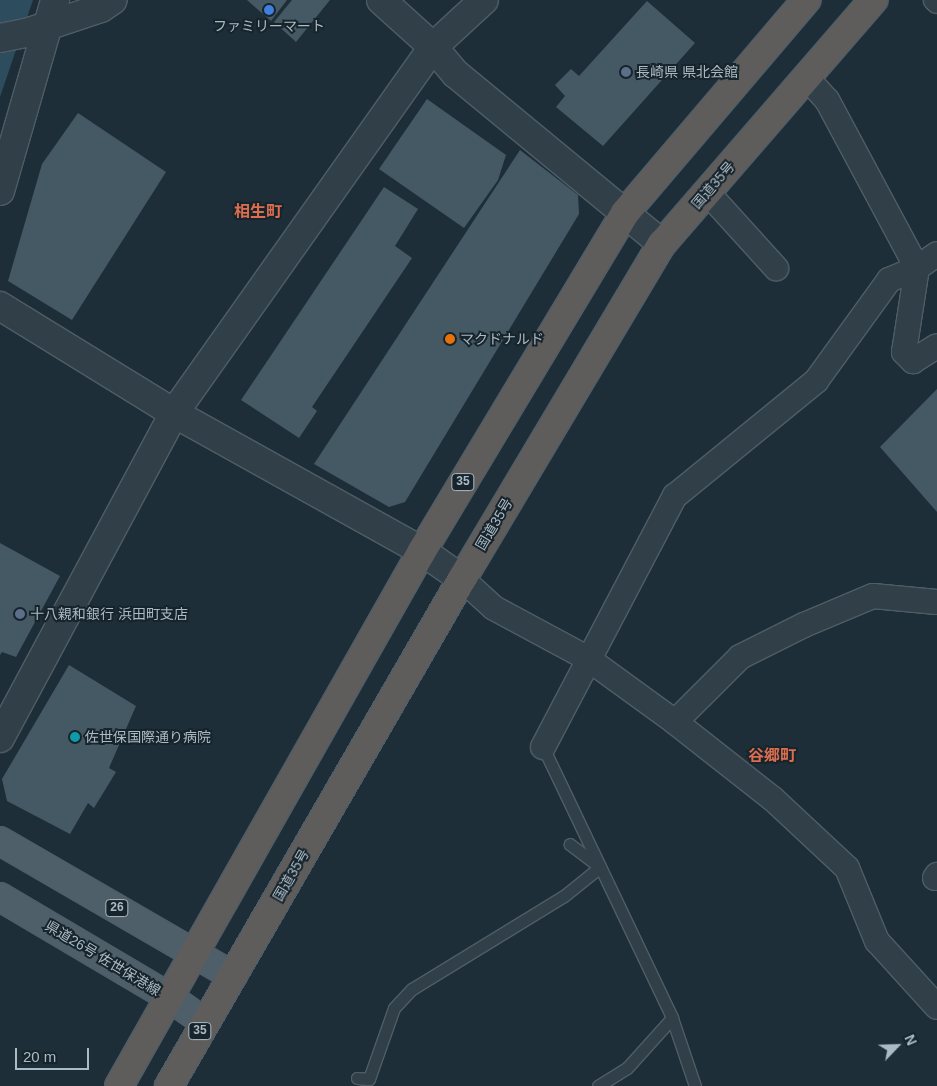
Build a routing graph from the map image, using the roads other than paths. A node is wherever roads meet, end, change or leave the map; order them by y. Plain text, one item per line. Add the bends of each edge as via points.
1 (55, 0) edge
2 (113, 0) edge
3 (381, 0) edge
4 (484, 0) edge
5 (806, 0) edge
6 (873, 0) edge
7 (25, 32) edge
8 (433, 46) junction
9 (806, 77) junction
10 (0, 190) edge
11 (706, 192) junction
12 (625, 213) junction
13 (662, 244) junction
14 (937, 254) edge
15 (776, 268) dead end
16 (917, 268) junction
17 (0, 306) edge
18 (937, 346) edge
19 (174, 413) junction
20 (422, 551) junction
21 (462, 579) junction
22 (937, 602) edge
23 (587, 658) junction
24 (675, 722) junction
25 (0, 738) edge
26 (543, 747) joint
27 (0, 841) edge
28 (570, 844) dead end
29 (600, 867) junction
30 (0, 897) edge
31 (194, 952) junction
32 (233, 976) junction
33 (169, 997) junction
34 (937, 1008) edge
35 (672, 1018) junction
36 (204, 1022) junction
37 (357, 1078) dead end
38 (119, 1086) edge
39 (169, 1086) edge
40 (598, 1086) edge
41 (694, 1086) edge

1 - 7 street
2 - 7 street via 101,8
3 - 8 street
4 - 8 street
5 - 12 highway, 35
6 - 9 highway, 国道35号 / 35
7 - 10 street
8 - 12 street via 456,74
8 - 19 street
9 - 11 highway, 国道35号 / 35
9 - 16 street via 827,100
11 - 13 highway, 国道35号 / 35
11 - 15 street
12 - 13 street
12 - 20 highway, 35
13 - 21 highway, 国道35号 / 35
14 - 16 street
16 - 18 street via 904,352 913,361
16 - 23 street via 889,280 816,381 675,496
17 - 19 street
19 - 20 street
19 - 25 street
20 - 21 street
20 - 31 highway, 35
21 - 23 street via 494,608
21 - 32 highway, 国道35号 / 35
22 - 24 street via 873,596 804,625 740,657
23 - 24 street
23 - 26 street
24 - 34 street via 773,799 847,868 877,940
26 - 29 lane
27 - 31 main road, 26
28 - 29 lane
29 - 35 lane
29 - 37 lane via 564,896 412,989 394,1008 369,1080
30 - 33 main road, 県道26号 佐世保港線
31 - 32 main road, 26
31 - 33 highway, 35
32 - 36 highway, 国道35号 / 35
33 - 36 main road, 県道26号 佐世保港線
33 - 38 highway, 35
35 - 40 lane via 627,1068
35 - 41 lane
36 - 39 highway, 国道35号 / 35

